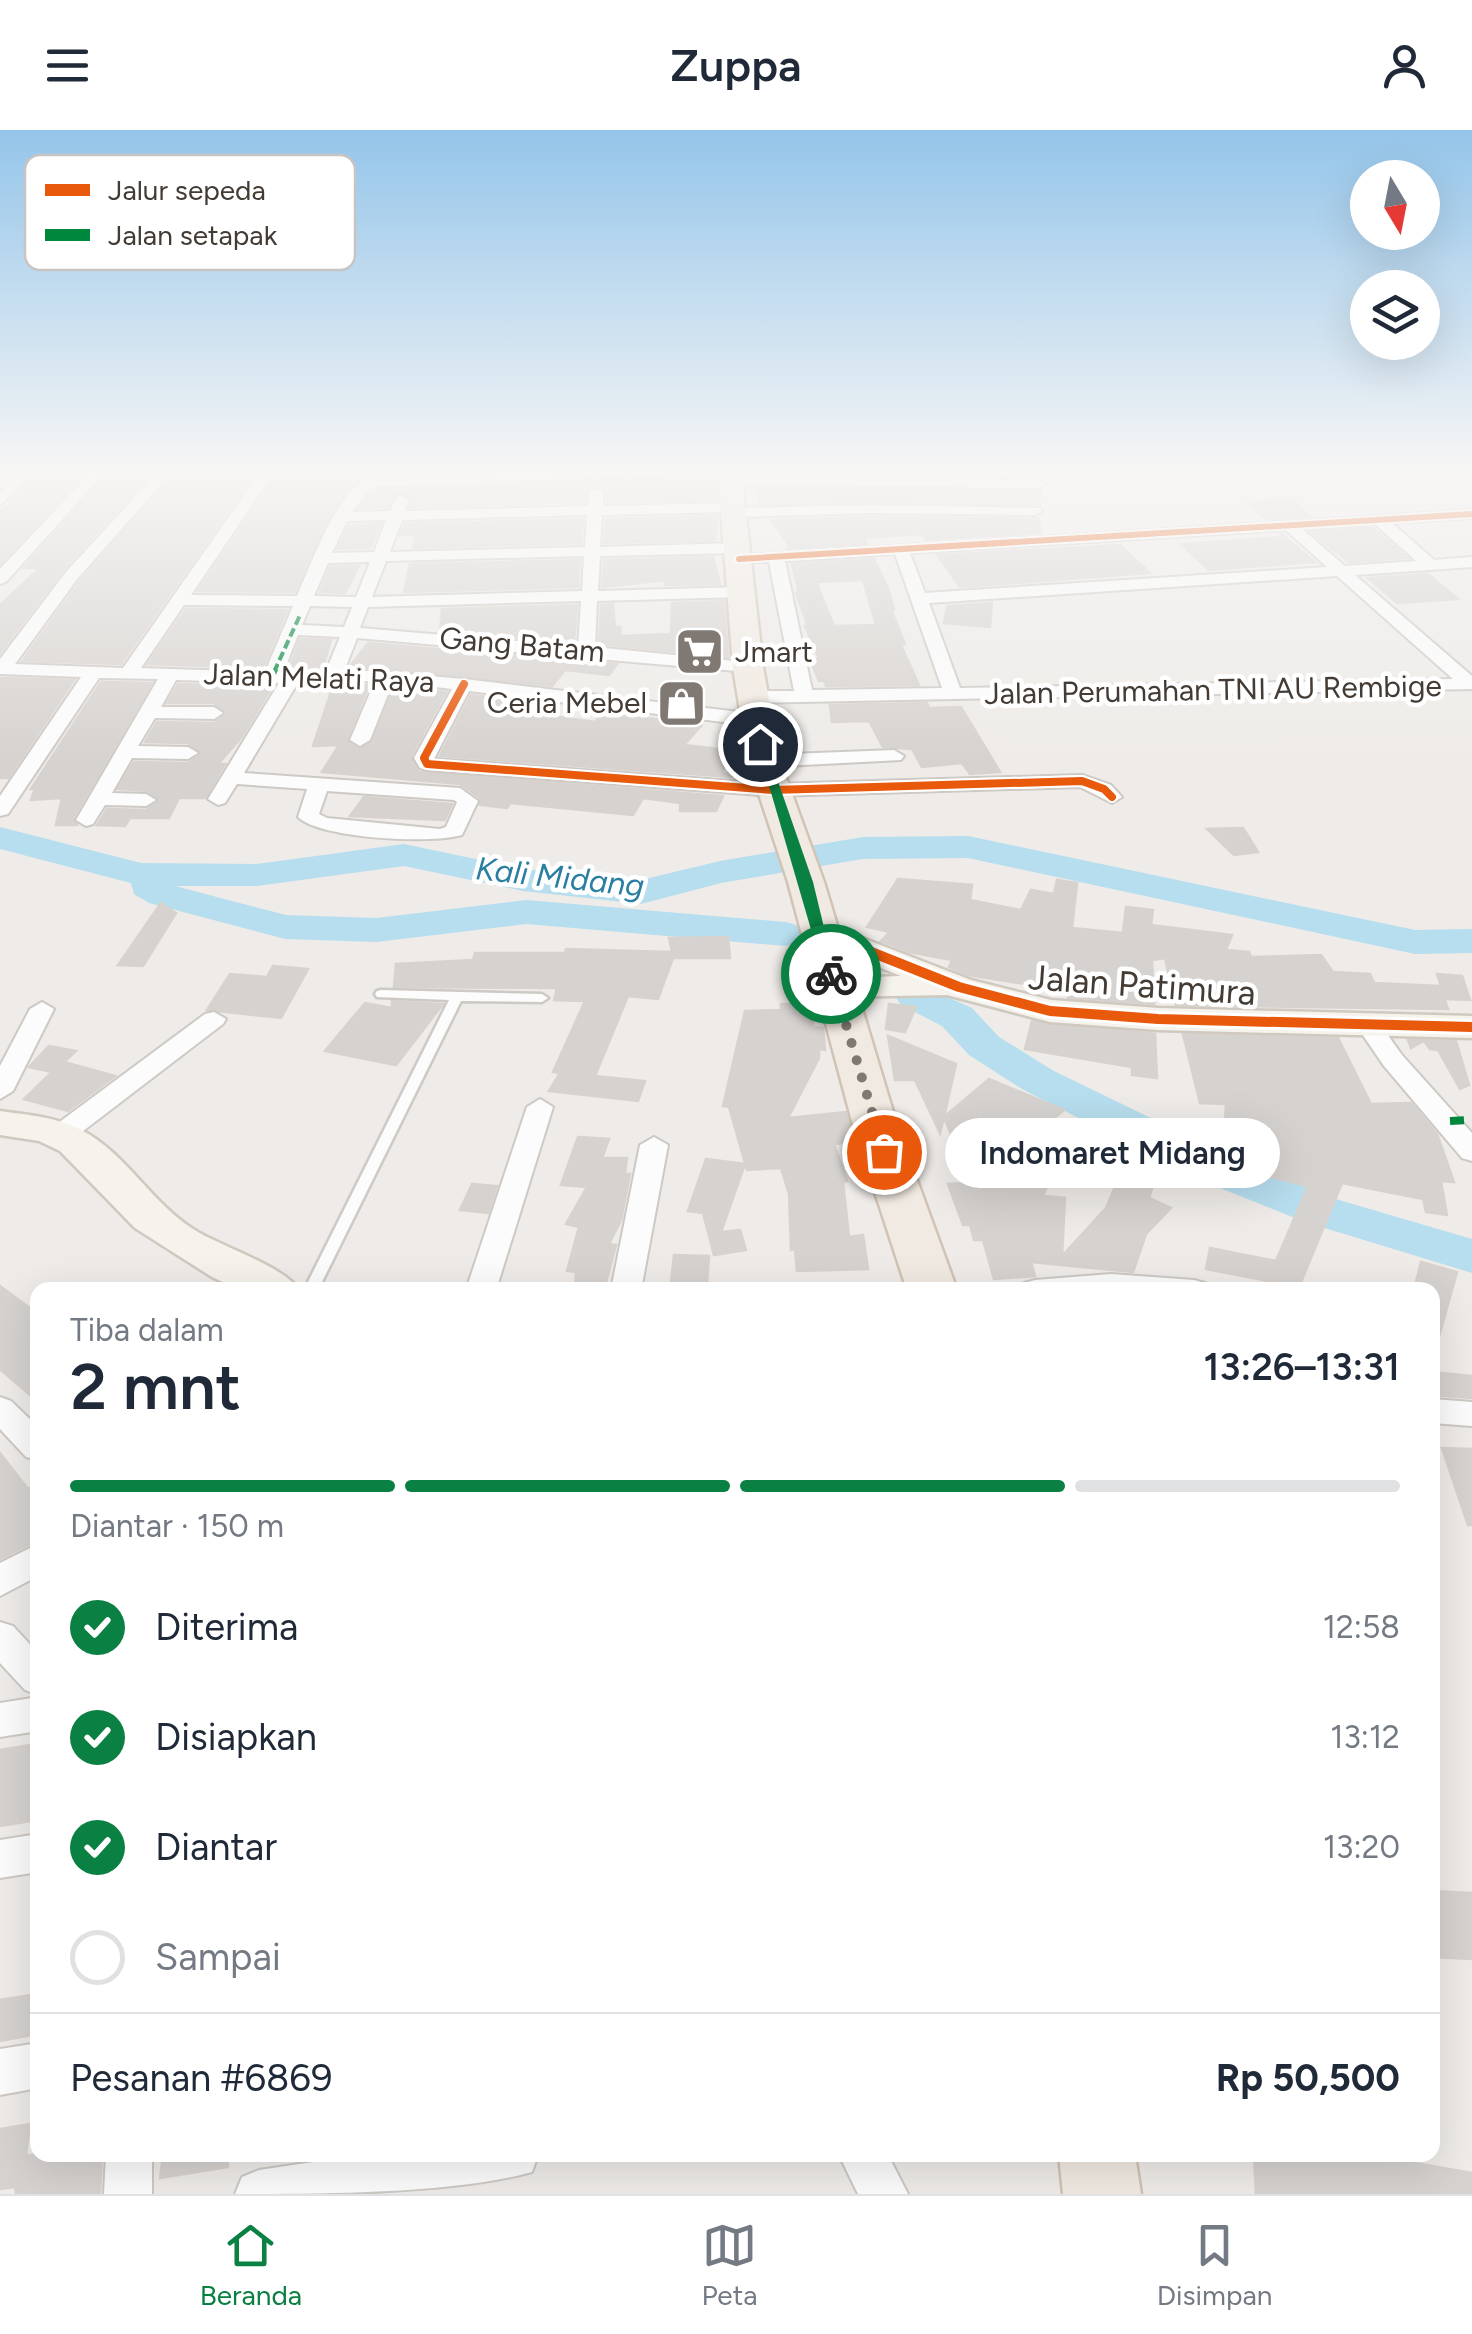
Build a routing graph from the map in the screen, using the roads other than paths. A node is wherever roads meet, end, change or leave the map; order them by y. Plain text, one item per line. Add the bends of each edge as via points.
1 (79, 567) edge
2 (204, 567) edge
3 (320, 567) edge
4 (377, 567) edge
5 (450, 567) edge
6 (589, 567) edge
7 (738, 567) edge
8 (778, 567) edge
9 (906, 567) edge
10 (1339, 567) edge
11 (1389, 567) edge
12 (1342, 570) junction
13 (444, 587) junction
14 (741, 592) junction
15 (587, 595) junction
16 (917, 599) junction
17 (182, 600) junction
18 (306, 600) junction
19 (362, 602) junction
20 (295, 630) junction
21 (352, 632) junction
22 (422, 636) junction
23 (586, 651) junction
24 (748, 668) junction
25 (95, 670) junction
26 (130, 671) junction
27 (171, 673) junction
28 (4, 674) edge
29 (333, 676) junction
30 (386, 676) junction
31 (281, 678) junction
32 (464, 684) junction
33 (1471, 684) edge
34 (804, 696) junction
35 (954, 696) junction
36 (754, 708) junction
37 (149, 712) junction
38 (214, 712) dead end
39 (360, 740) dead end
40 (125, 752) junction
41 (188, 753) dead end
42 (894, 756) dead end
43 (764, 760) junction
44 (230, 778) junction
45 (318, 783) junction
46 (1112, 798) dead end
47 (98, 799) junction
48 (146, 800) dead end
49 (218, 800) dead end
50 (777, 802) junction
51 (1, 810) edge
52 (86, 820) dead end
53 (821, 932) junction
54 (834, 986) junction
55 (959, 988) junction
56 (382, 994) dead end
57 (456, 997) junction
58 (542, 998) dead end
59 (42, 1008) dead end
60 (214, 1018) dead end
61 (1368, 1025) junction
62 (1472, 1027) edge
63 (0, 1091) edge
64 (540, 1107) dead end
65 (1461, 1120) edge
66 (0, 1123) edge
67 (60, 1135) junction
68 (654, 1145) dead end
69 (1472, 1152) edge
70 (261, 1282) edge
71 (315, 1282) edge
72 (483, 1282) edge
73 (628, 1282) edge
74 (929, 1282) edge
75 (0, 1409) edge
76 (1440, 1412) edge
77 (1472, 1414) edge
78 (30, 1440) edge
79 (30, 1563) edge
80 (0, 1581) edge
81 (0, 1637) edge
82 (30, 1670) edge
83 (30, 1715) edge
84 (0, 1720) edge
85 (30, 1854) edge
86 (0, 1860) edge
87 (30, 2066) edge
88 (0, 2072) edge
89 (129, 2162) edge
90 (469, 2162) edge
91 (866, 2162) edge
92 (1098, 2162) edge
93 (128, 2194) edge
94 (259, 2194) edge
95 (884, 2194) edge
96 (1102, 2194) edge

1 - 28 street
2 - 17 street
3 - 18 street
4 - 19 street
5 - 13 street
6 - 15 street
7 - 14 main road
8 - 34 street
9 - 16 street, Jalan Perumahan TNI AU Rembige
10 - 12 street
11 - 12 street
12 - 16 street
12 - 33 street
13 - 15 street
13 - 19 street
13 - 22 street
14 - 15 street
14 - 24 main road
15 - 23 street
16 - 35 street, Jalan Perumahan TNI AU Rembige
17 - 18 street
17 - 26 street
18 - 19 street
18 - 20 street
19 - 21 street
20 - 21 street, Gang Batam
20 - 31 street
21 - 22 street, Gang Batam
21 - 29 street
22 - 23 street, Gang Batam
23 - 24 street, Gang Batam
24 - 36 main road
25 - 26 street, Jalan Melati Raya
25 - 28 street, Jalan Melati Raya
25 - 51 street
26 - 27 street, Jalan Melati Raya
27 - 31 street, Jalan Melati Raya
27 - 37 street
29 - 30 street, Jalan Melati Raya
29 - 31 street, Jalan Melati Raya
30 - 32 street, Jalan Melati Raya
30 - 39 street
31 - 44 street
32 - 36 street, Jalan Melati Raya
32 - 50 street via 424,758 427,764
33 - 35 street, Jalan Perumahan TNI AU Rembige
34 - 35 street, Jalan Perumahan TNI AU Rembige
34 - 36 street, Jalan Melati Raya
36 - 43 main road
37 - 38 street
37 - 40 street
40 - 41 street
40 - 47 street
42 - 43 street
43 - 50 main road
44 - 45 street
44 - 49 street
45 - 45 street via 460,794 467,810 456,832 441,834 323,824 308,817
46 - 50 street via 1082,781
47 - 48 street
47 - 52 street
50 - 53 main road
53 - 54 main road
53 - 55 street, Jalan Patimura
54 - 55 street
54 - 74 main road
55 - 61 street, Jalan Patimura via 1068,1013
56 - 57 lane
57 - 58 lane
57 - 71 lane
59 - 63 street
60 - 67 street
61 - 62 street, Jalan Patimura
61 - 65 street via 1389,1061
64 - 72 street
65 - 69 street
66 - 67 street
67 - 70 street via 174,1237
68 - 73 street
75 - 78 street
76 - 77 street
79 - 80 street
81 - 82 street
83 - 84 street
85 - 86 street
87 - 88 street
89 - 93 street
90 - 94 street
91 - 95 street
92 - 96 main road

